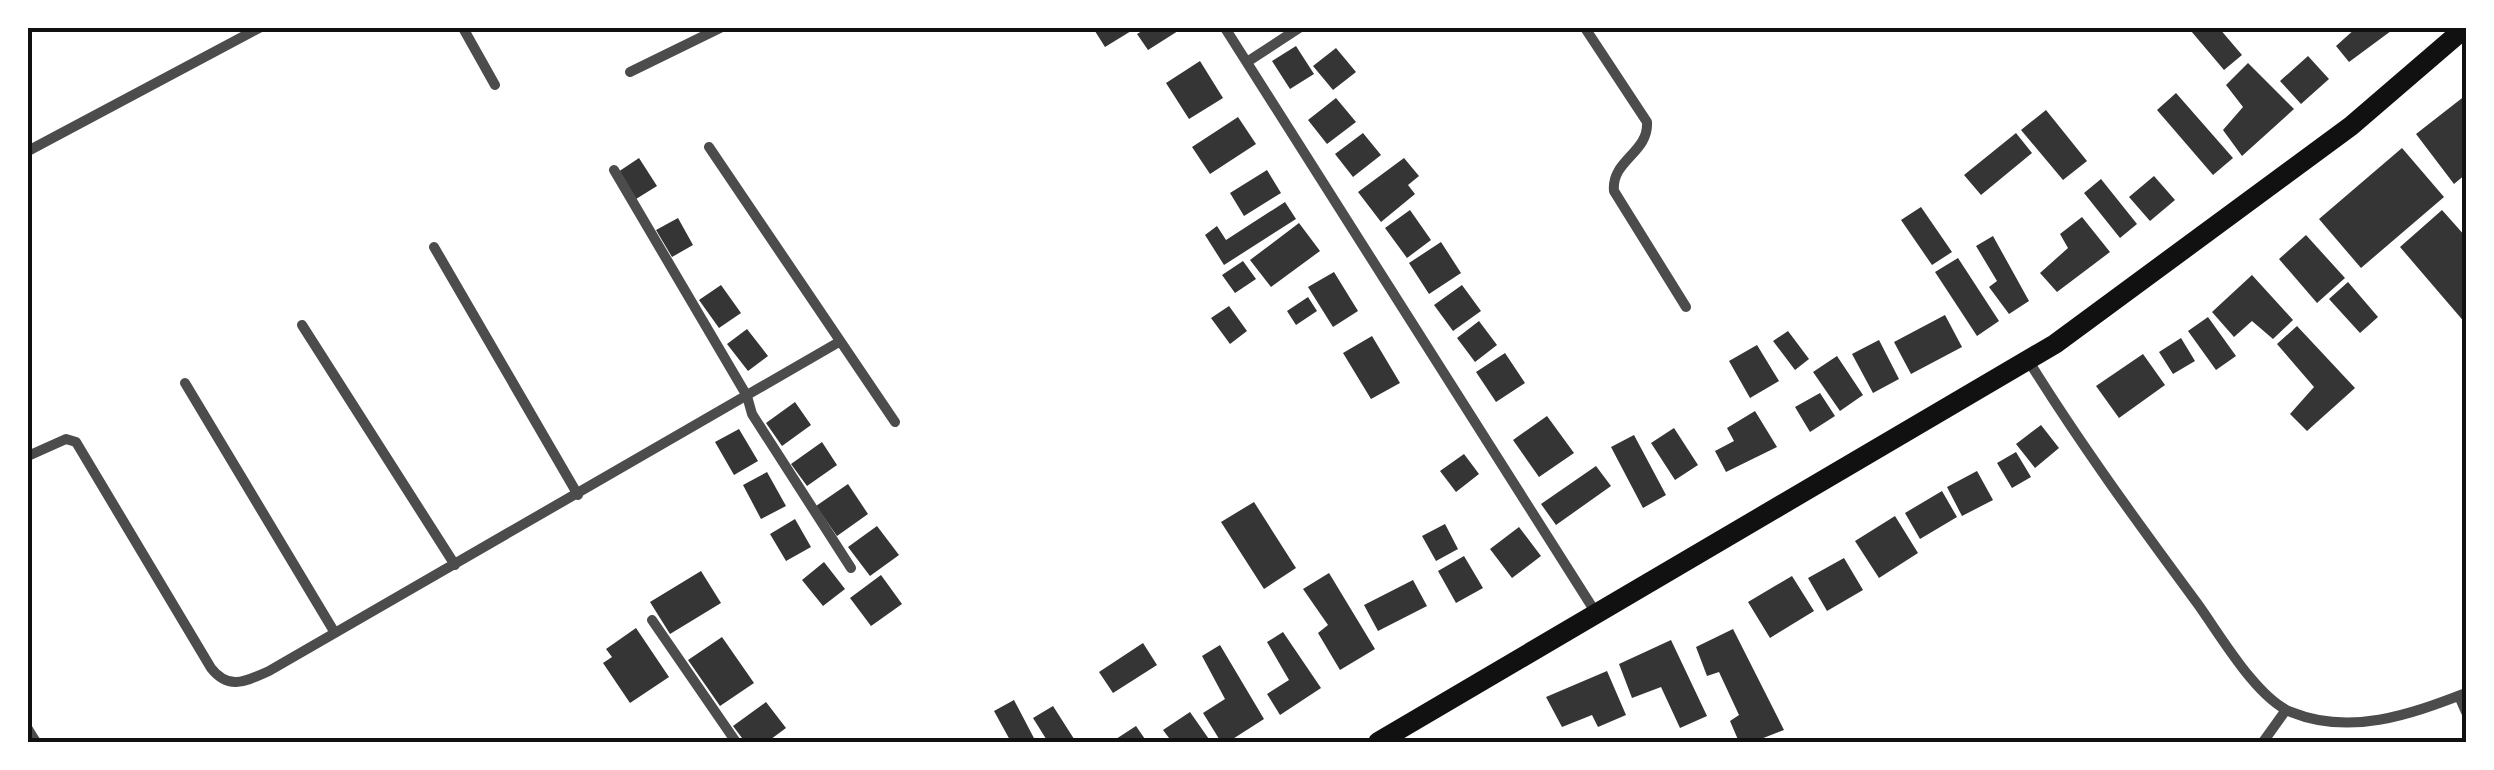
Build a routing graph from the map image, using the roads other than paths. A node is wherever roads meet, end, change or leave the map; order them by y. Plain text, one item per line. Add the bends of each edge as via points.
1 (260, 28) edge
2 (464, 28) edge
3 (720, 28) edge
4 (1225, 28) edge
5 (1299, 28) edge
6 (1585, 28) edge
7 (2464, 28) edge
8 (1247, 62) junction
9 (630, 72) dead end
10 (495, 86) dead end
11 (709, 146) dead end
12 (28, 151) edge
13 (614, 170) dead end
14 (434, 247) dead end
15 (1686, 306) dead end
16 (302, 325) dead end
17 (839, 342) junction
18 (2028, 360) junction
19 (185, 383) dead end
20 (747, 396) junction
21 (894, 422) dead end
22 (28, 456) edge
23 (578, 495) junction
24 (455, 565) junction
25 (851, 568) dead end
26 (1596, 613) junction
27 (652, 620) dead end
28 (335, 634) junction
29 (2463, 694) edge
30 (2286, 710) junction
31 (2466, 712) edge
32 (28, 729) edge
33 (36, 742) edge
34 (736, 742) edge
35 (1378, 742) edge
36 (2264, 742) edge

1 - 12 street
2 - 10 street
3 - 9 street
4 - 8 street
5 - 8 street
6 - 15 street via 1647,122 1644,144 1617,172 1614,190
7 - 18 highway via 2351,126
8 - 26 street
11 - 17 street
13 - 20 street
14 - 23 street
16 - 24 street
17 - 20 street
17 - 21 street
18 - 26 highway
18 - 30 street via 2079,442 2248,674
19 - 28 street
20 - 23 street
20 - 25 street via 752,414
22 - 28 street via 66,439 82,449 224,683 245,682
23 - 24 street
24 - 28 street
26 - 35 highway
27 - 34 street
29 - 30 street via 2407,716 2332,725
29 - 31 street
30 - 36 street
32 - 33 street

